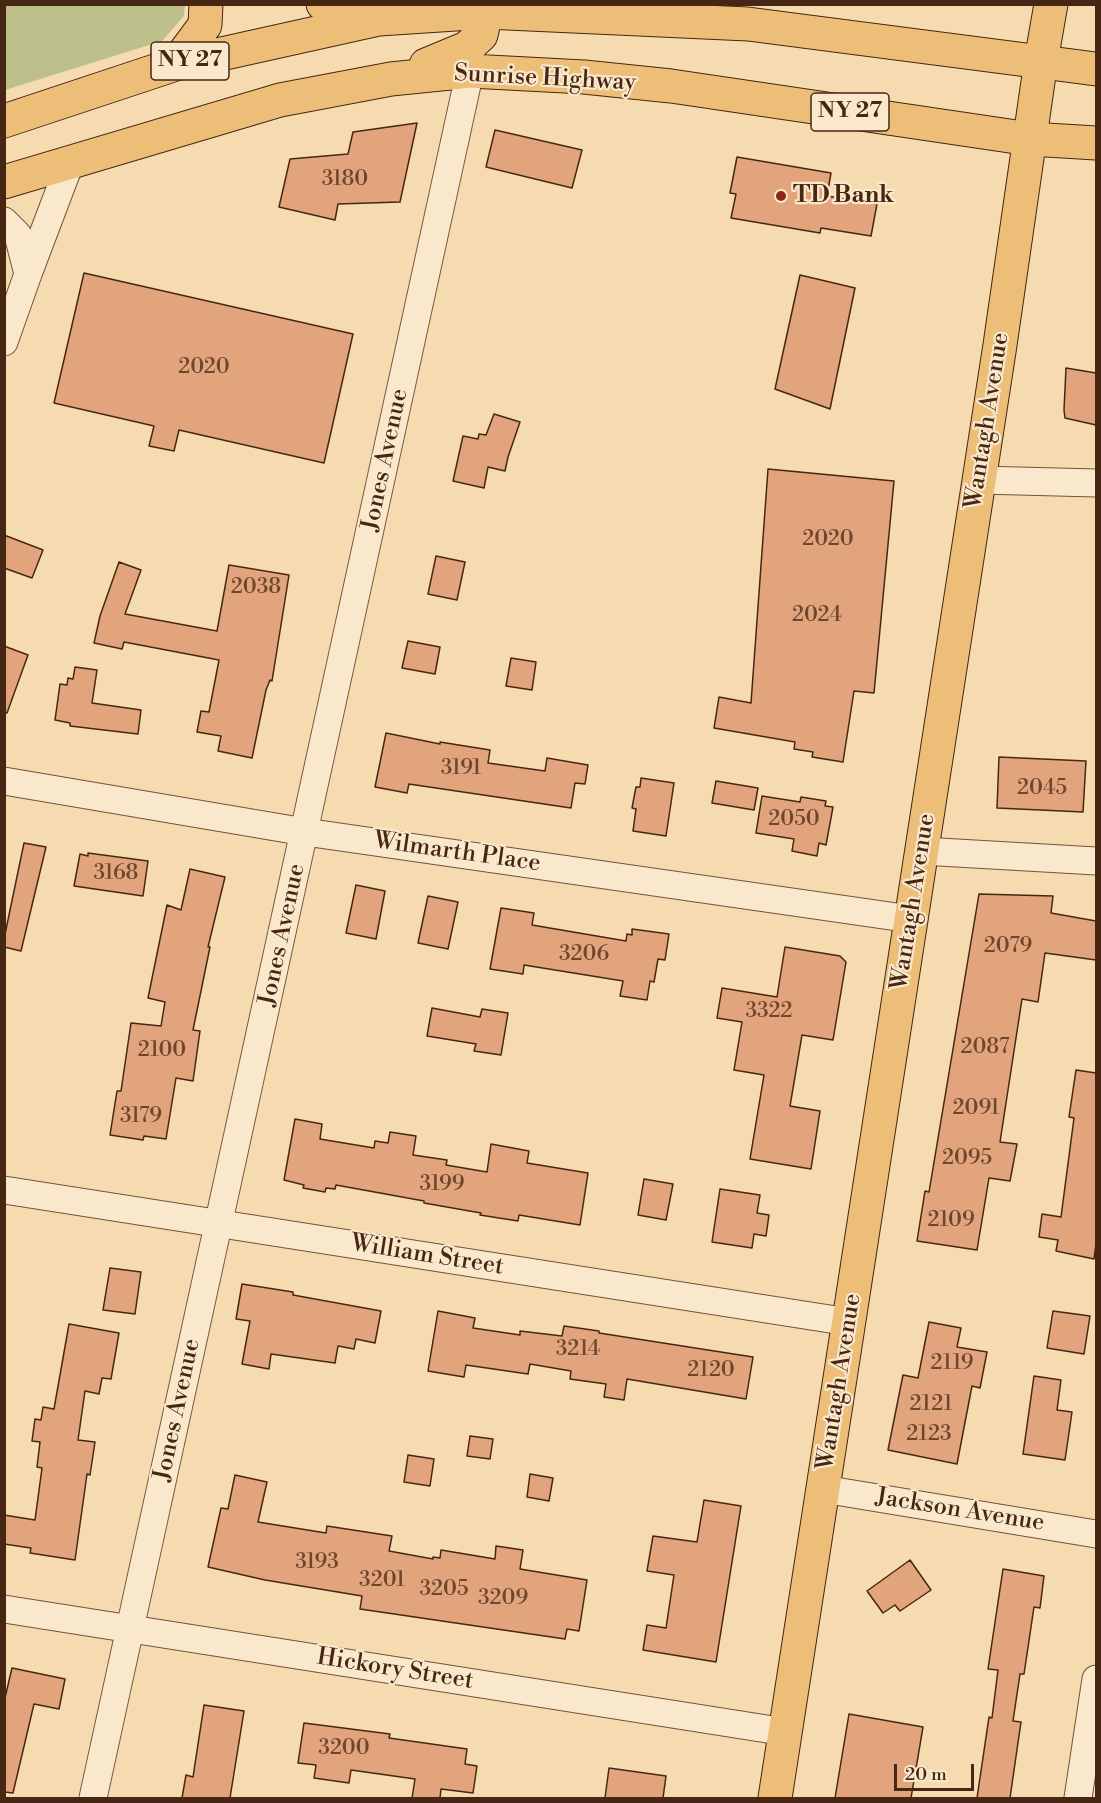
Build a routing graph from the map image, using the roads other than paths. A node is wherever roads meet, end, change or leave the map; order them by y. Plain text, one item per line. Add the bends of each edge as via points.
1 (207, 4) edge
2 (323, 4) edge
3 (1051, 4) edge
4 (487, 8) edge
5 (379, 19) junction
6 (1041, 61) junction
7 (176, 64) junction
8 (1096, 69) edge
9 (470, 71) junction
10 (391, 79) junction
11 (4, 121) edge
12 (1030, 139) junction
13 (1096, 143) edge
14 (70, 163) junction
15 (4, 182) edge
16 (4, 221) edge
17 (28, 274) junction
18 (4, 342) edge
19 (979, 480) junction
20 (1096, 483) edge
21 (4, 781) edge
22 (305, 832) junction
23 (922, 851) junction
24 (1096, 861) edge
25 (911, 919) junction
26 (4, 1190) edge
27 (219, 1224) junction
28 (849, 1322) junction
29 (823, 1489) junction
30 (1096, 1534) edge
31 (4, 1609) edge
32 (130, 1629) junction
33 (1096, 1679) edge
34 (786, 1732) junction
35 (93, 1798) edge
36 (775, 1798) edge
37 (1077, 1798) edge

1 - 7 main road via 205,25
2 - 5 main road
3 - 6 main road, Wantagh Avenue
4 - 5 main road, NY 27
4 - 6 main road, NY 27 via 748,24
4 - 10 main road via 481,35 467,48
5 - 7 main road, NY 27
6 - 8 main road, NY 27
6 - 12 main road, Wantagh Avenue
7 - 11 main road, NY 27
9 - 10 main road, Sunrise Highway / NY 27
9 - 12 main road, Sunrise Highway / NY 27 via 671,86
9 - 22 street, Jones Avenue
10 - 14 main road, Sunrise Highway / NY 27 via 280,100
12 - 13 main road, Sunrise Highway / NY 27
12 - 19 main road, Wantagh Avenue
14 - 15 main road, Sunrise Highway / NY 27
14 - 17 street
16 - 17 street via 18,235
17 - 18 street
19 - 20 street
19 - 23 main road, Wantagh Avenue
21 - 22 street, Wilmarth Place
22 - 25 street, Wilmarth Place
22 - 27 street, Jones Avenue
23 - 24 street
23 - 25 main road, Wantagh Avenue
25 - 28 main road, Wantagh Avenue
26 - 27 street, William Street
27 - 28 street, William Street
27 - 32 street, Jones Avenue
28 - 29 main road, Wantagh Avenue
29 - 30 street, Jackson Avenue
29 - 34 main road, Wantagh Avenue
31 - 32 street, Hickory Street
32 - 34 street, Hickory Street
32 - 35 street, Jones Avenue
33 - 37 street
34 - 36 main road, Wantagh Avenue

